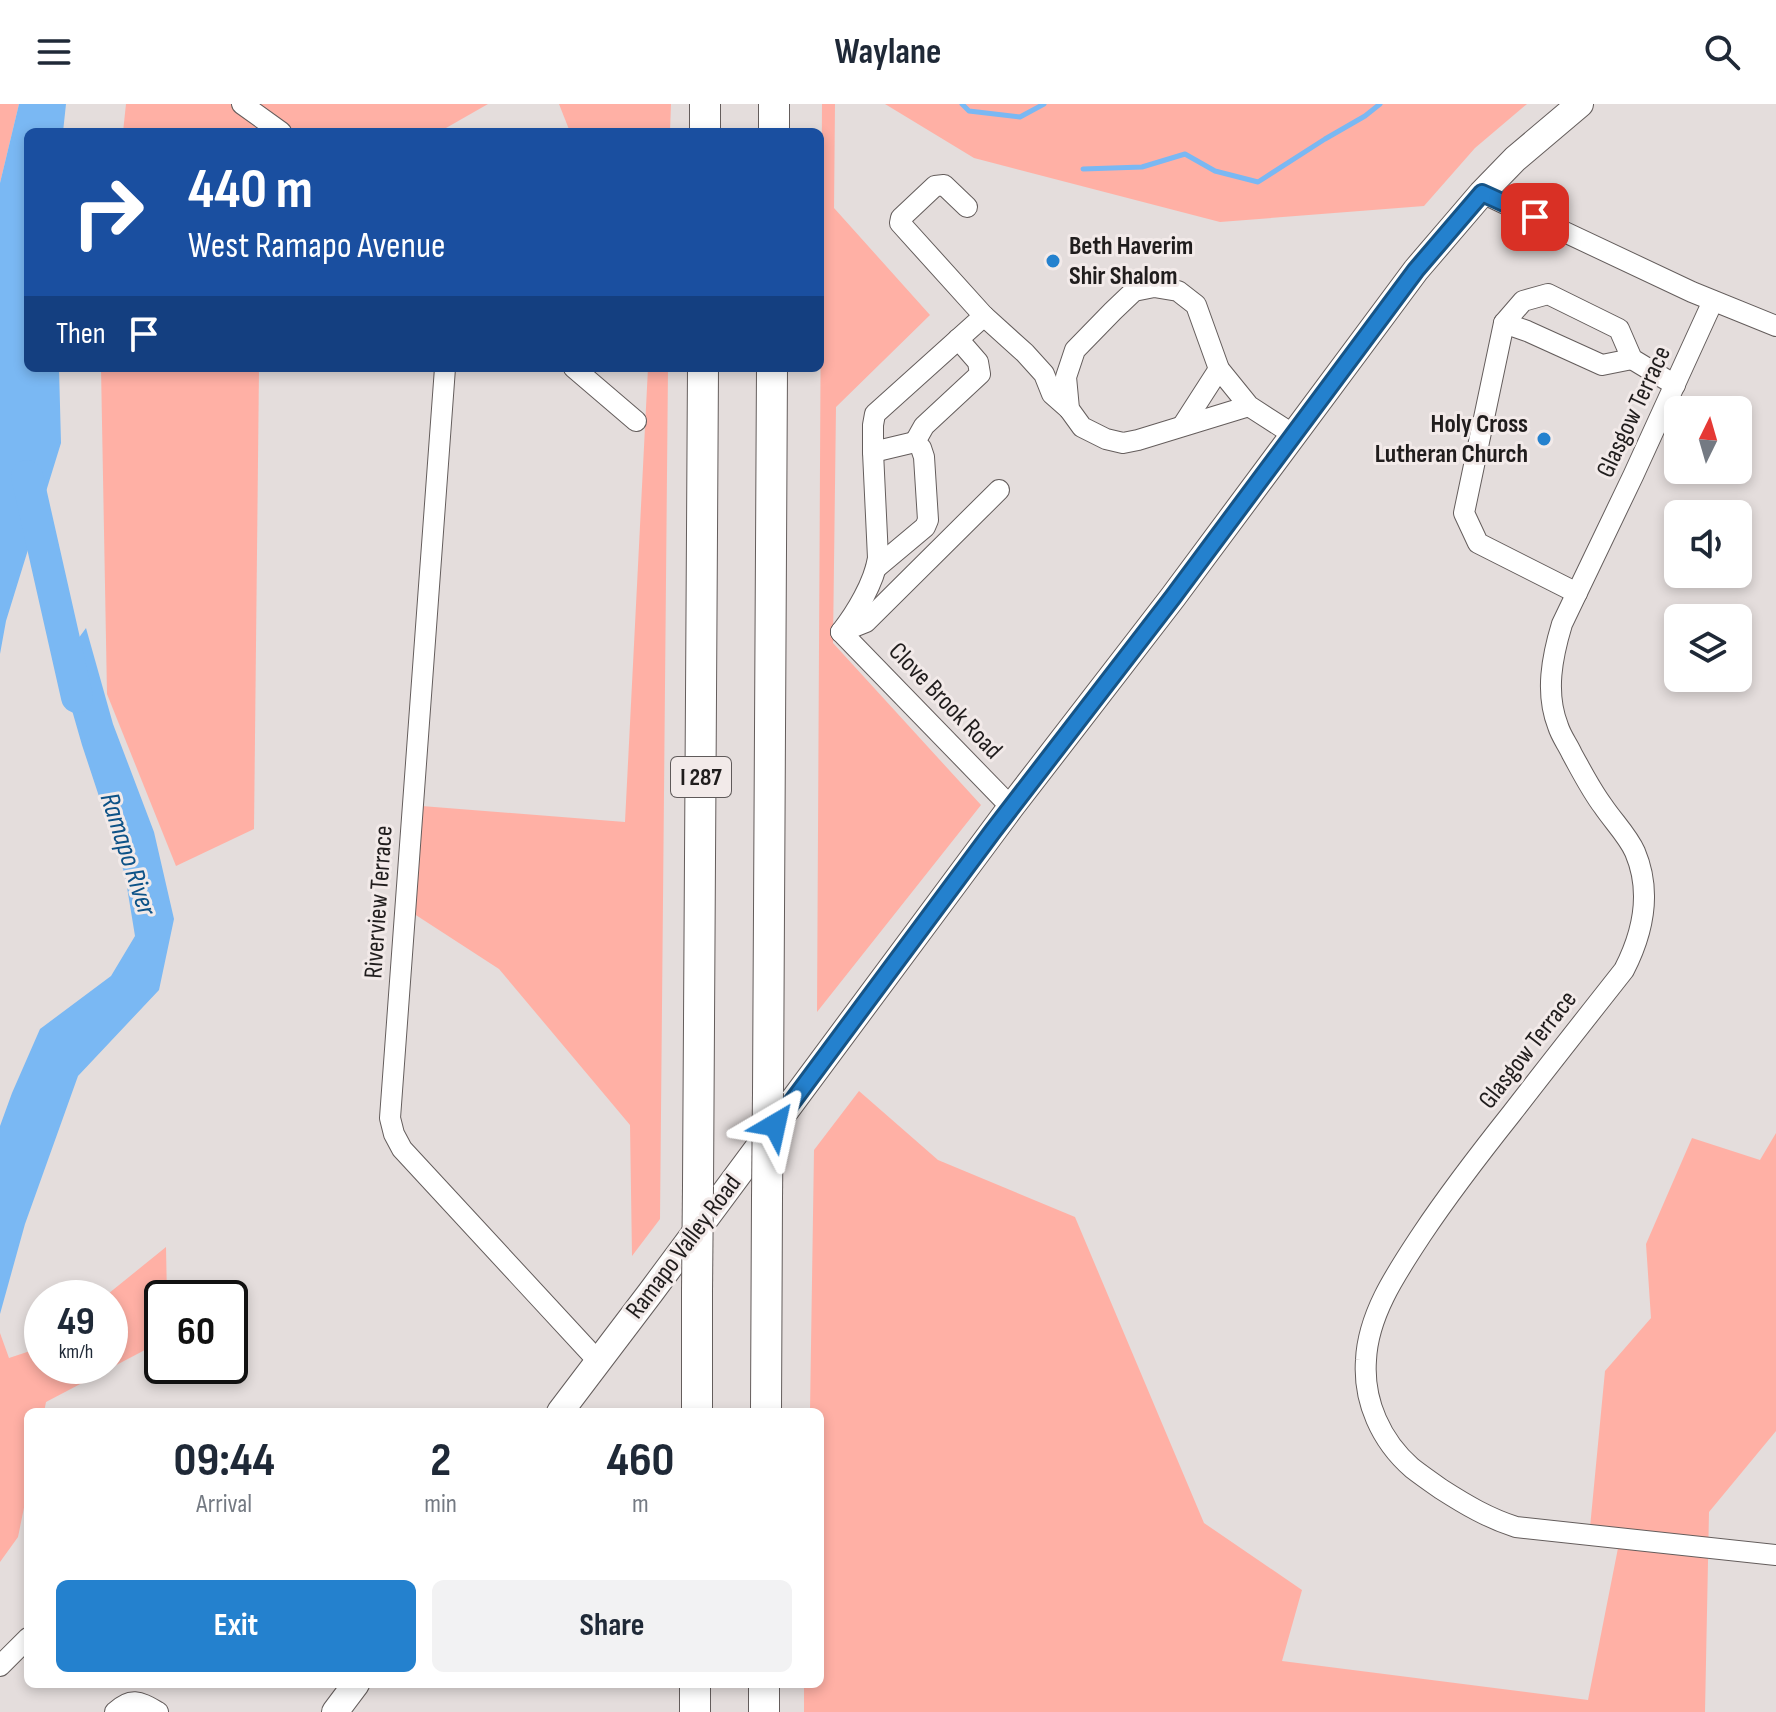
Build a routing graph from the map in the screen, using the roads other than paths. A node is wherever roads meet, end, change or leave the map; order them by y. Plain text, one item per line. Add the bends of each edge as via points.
1 (242, 104) edge
2 (705, 104) edge
3 (774, 104) edge
4 (1580, 104) edge
5 (275, 128) edge
6 (705, 128) edge
7 (774, 128) edge
8 (1482, 193) junction
9 (967, 207) dead end
10 (1713, 301) junction
11 (984, 316) junction
12 (1504, 323) junction
13 (1776, 326) edge
14 (958, 339) junction
15 (1632, 359) junction
16 (1069, 368) junction
17 (1219, 369) junction
18 (445, 372) edge
19 (579, 372) edge
20 (703, 372) edge
21 (772, 372) edge
22 (1044, 374) junction
23 (1675, 385) junction
24 (1249, 406) junction
25 (1069, 409) junction
26 (636, 421) dead end
27 (1183, 425) junction
28 (1294, 435) junction
29 (915, 442) junction
30 (873, 452) junction
31 (999, 490) dead end
32 (876, 568) junction
33 (1577, 593) junction
34 (841, 632) junction
35 (1011, 807) junction
36 (598, 1361) junction
37 (563, 1408) edge
38 (697, 1408) edge
39 (766, 1408) edge
40 (1776, 1555) edge
41 (24, 1642) edge
42 (0, 1666) edge
43 (353, 1688) edge
44 (695, 1688) edge
45 (764, 1688) edge
46 (115, 1712) edge
47 (158, 1712) edge
48 (335, 1712) edge
49 (695, 1712) edge
50 (764, 1712) edge

1 - 5 street
2 - 6 highway
3 - 7 highway
4 - 8 main road, Ramapo Valley Road
8 - 10 street
8 - 28 main road, Ramapo Valley Road via 1416,270
9 - 11 street via 944,185 935,186 900,223
10 - 13 street
10 - 23 street, Glasgow Terrace
11 - 14 street
11 - 22 street
12 - 15 street via 1602,365
12 - 15 street via 1523,301 1548,294 1619,329
12 - 33 street via 1464,513 1478,543
14 - 29 street via 978,362 980,374 924,426
14 - 30 street via 875,414
15 - 23 street
16 - 17 street via 1075,350 1113,311 1134,291 1154,287 1178,291 1196,305
16 - 22 street via 1054,367
16 - 25 street
17 - 24 street
17 - 27 street
18 - 36 street, Riverview Terrace via 390,1118 402,1149
19 - 26 street
20 - 38 highway, I 287, bridge
21 - 39 highway, I 287, bridge
22 - 25 street via 1052,394
23 - 33 street, Glasgow Terrace
24 - 27 street
24 - 28 street
25 - 27 street via 1082,427 1123,443
28 - 35 main road, Ramapo Valley Road
29 - 30 street
29 - 32 street via 924,457 928,520
30 - 32 street
31 - 34 street via 866,622
32 - 34 street
33 - 40 street, Glasgow Terrace via 1554,650 1552,702 1558,726 1592,791 1635,852 1643,888 1642,924 1624,970 1456,1183 1401,1266 1371,1332 1366,1384 1381,1431 1397,1453 1424,1477 1491,1519 1516,1527
34 - 35 street, Clove Brook Road
35 - 36 main road, Ramapo Valley Road
36 - 37 main road, Ramapo Valley Road
41 - 42 street
43 - 48 main road
44 - 49 highway
45 - 50 highway
46 - 47 street via 124,1703 139,1701

